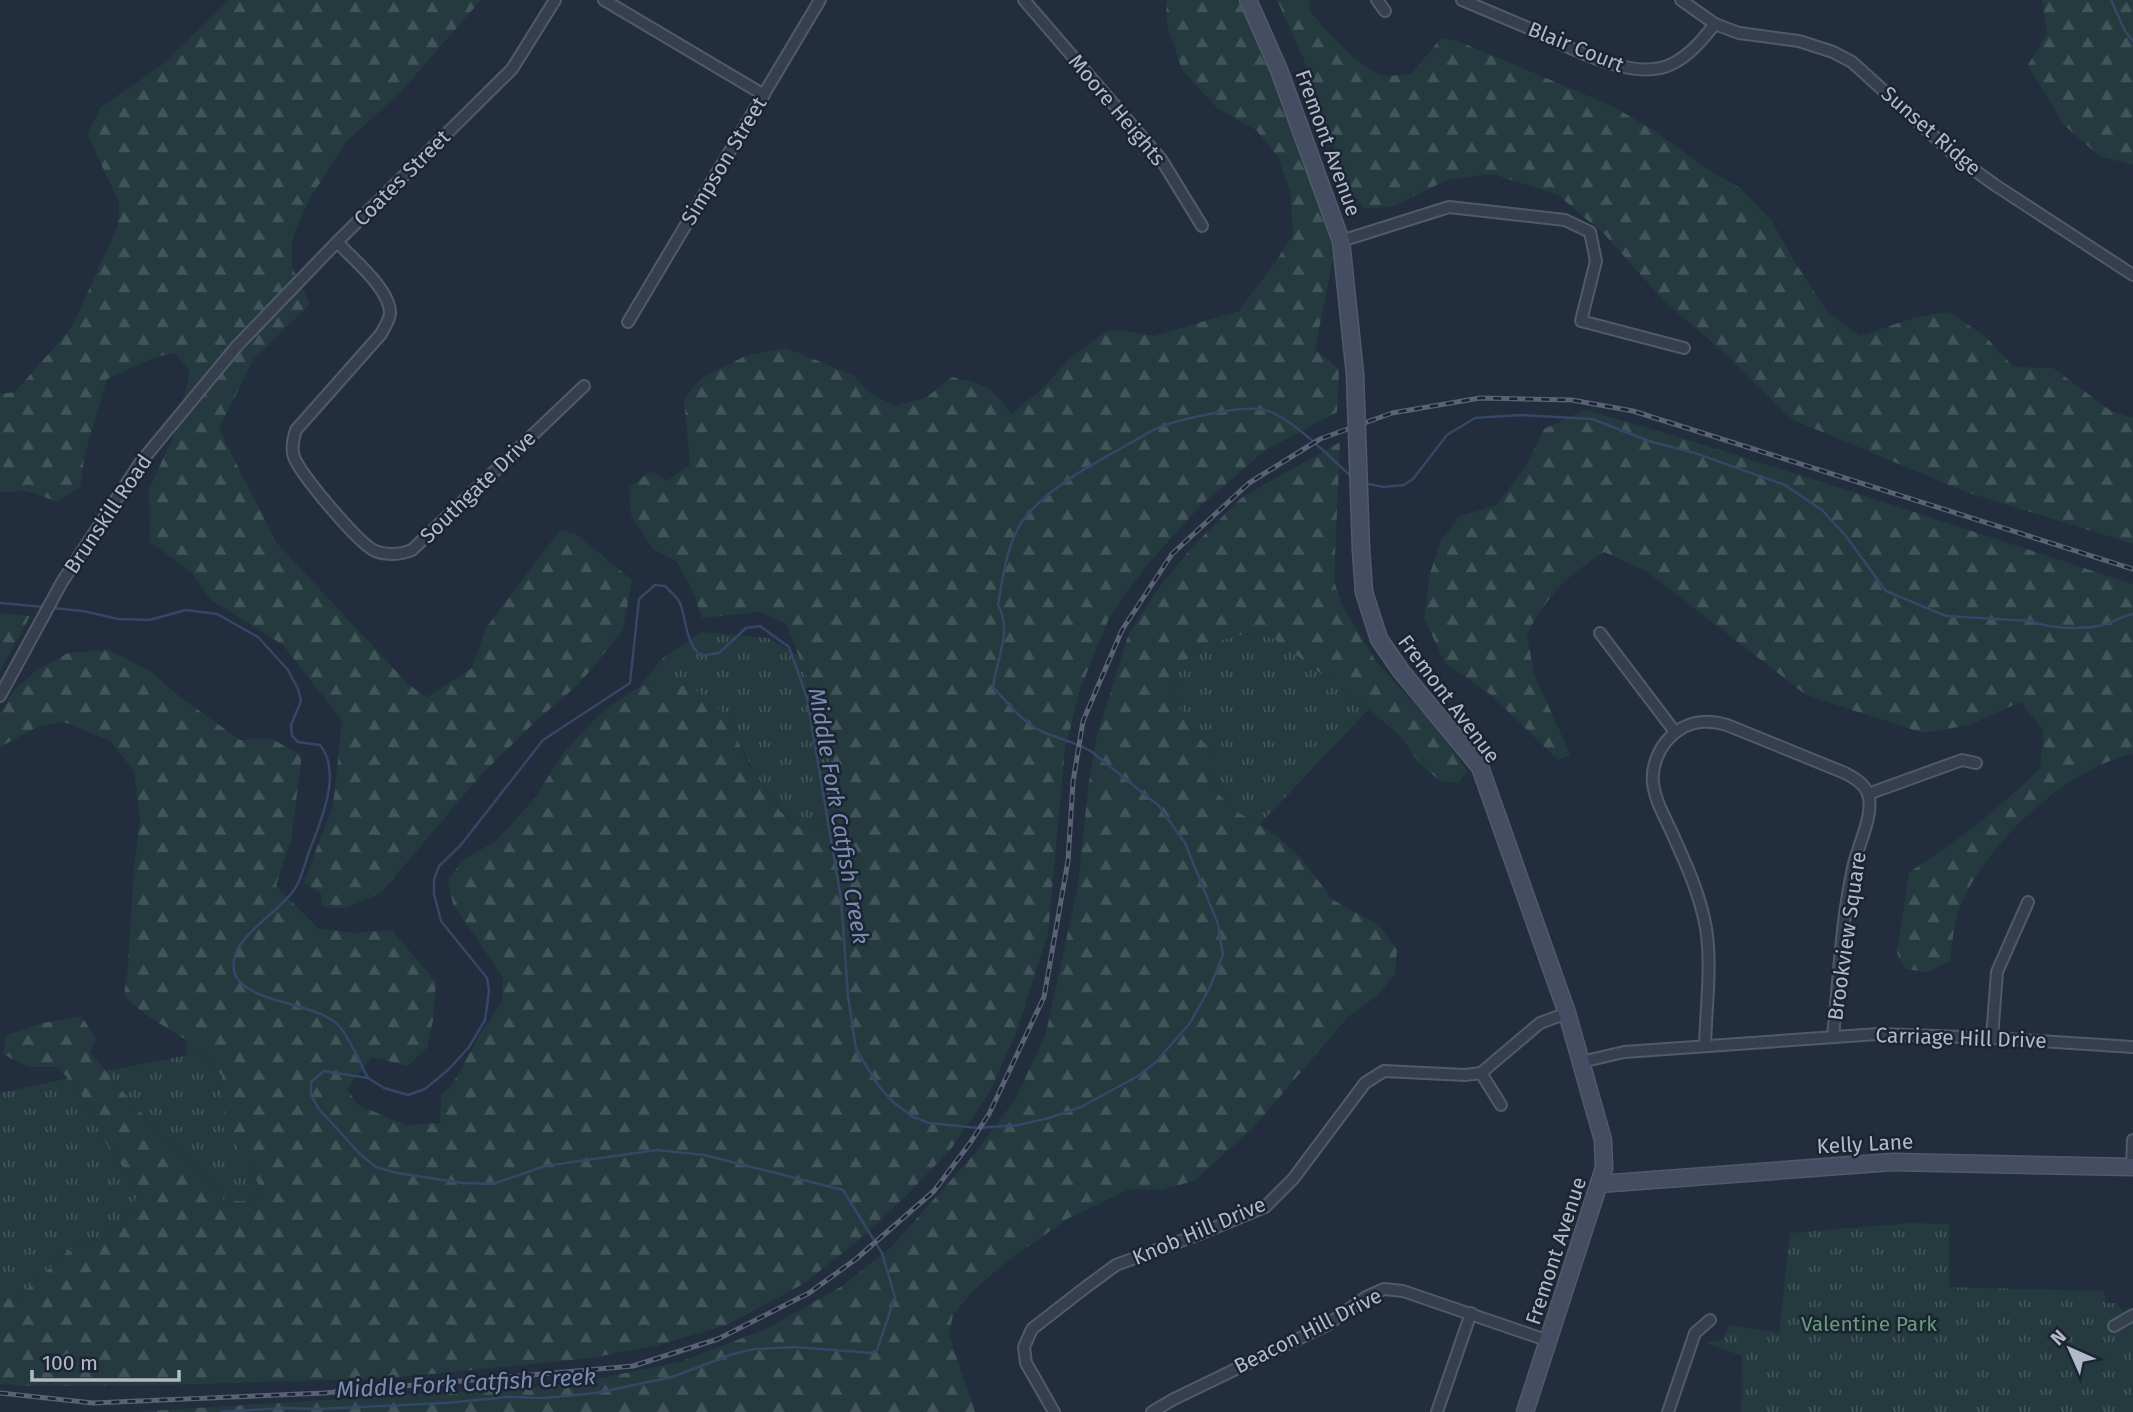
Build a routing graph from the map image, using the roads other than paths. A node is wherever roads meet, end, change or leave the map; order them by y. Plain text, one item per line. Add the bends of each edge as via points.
1 (555, 0) edge
2 (604, 0) edge
3 (820, 0) edge
4 (1024, 0) edge
5 (1248, 0) edge
6 (1377, 0) edge
7 (1681, 0) edge
8 (1469, 1) edge
9 (1385, 11) dead end
10 (1714, 24) junction
11 (764, 95) junction
12 (1202, 226) dead end
13 (1342, 241) junction
14 (337, 242) junction
15 (2133, 275) edge
16 (628, 322) dead end
17 (237, 346) joint
18 (1684, 348) dead end
19 (583, 386) dead end
20 (1600, 633) dead end
21 (0, 696) edge
22 (1675, 732) junction
23 (1976, 763) dead end
24 (1868, 793) junction
25 (2028, 902) dead end
26 (1567, 1013) junction
27 (1833, 1036) junction
28 (1992, 1038) junction
29 (1705, 1046) junction
30 (2133, 1047) edge
31 (1581, 1062) junction
32 (1482, 1073) junction
33 (1501, 1105) dead end
34 (2133, 1140) edge
35 (2133, 1167) edge
36 (1599, 1184) junction
37 (1471, 1314) junction
38 (2133, 1315) edge
39 (1710, 1320) dead end
40 (2114, 1326) dead end
41 (1549, 1341) junction
42 (1054, 1412) edge
43 (1152, 1412) edge
44 (1437, 1412) edge
45 (1525, 1412) edge
46 (1668, 1412) edge

1 - 14 street, Coates Street via 512,69
2 - 11 street
3 - 11 street, Simpson Street
4 - 12 street, Moore Heights via 1161,159
5 - 13 main road, Fremont Avenue
6 - 9 street
7 - 10 street, Sunset Ridge
8 - 10 street, Blair Court via 1568,49 1634,70 1670,66 1694,49
10 - 15 street, Sunset Ridge via 1739,33 1799,41 1852,62 1959,159
11 - 16 street, Simpson Street
13 - 18 street via 1449,207 1565,220 1590,232 1596,261 1581,321
13 - 26 main road, Fremont Avenue, bridge via 1355,374 1364,592 1379,639 1480,767
14 - 17 street, Coates Street
14 - 19 street, Southgate Drive via 384,292 390,318 296,430 293,455 360,541 374,550 388,555 412,550
17 - 21 street, Brunskill Road via 140,463 62,582
20 - 22 street
22 - 24 street via 1696,722 1727,725 1845,773
22 - 29 street via 1659,751 1652,780 1696,890 1706,929
23 - 24 street via 1962,760
24 - 27 street, Brookview Square via 1870,806 1849,891
25 - 28 street via 1997,972
26 - 31 main road, Fremont Avenue
26 - 32 street via 1540,1023
27 - 28 street, Carriage Hill Drive
27 - 29 street, Carriage Hill Drive
28 - 30 street, Carriage Hill Drive
29 - 31 street, Carriage Hill Drive via 1624,1052
31 - 36 main road, Fremont Avenue via 1603,1140 1604,1168
32 - 33 street
32 - 42 street, Knob Hill Drive via 1384,1071 1365,1083 1293,1179 1265,1207 1116,1265 1032,1329 1024,1347 1026,1363
34 - 35 street
35 - 36 main road, Kelly Lane via 1892,1162
36 - 41 main road, Fremont Avenue
37 - 41 street, Beacon Hill Drive
37 - 43 street, Beacon Hill Drive via 1384,1289 1327,1325
37 - 44 street
38 - 40 street
39 - 46 street via 1695,1333
41 - 45 main road, Fremont Avenue

